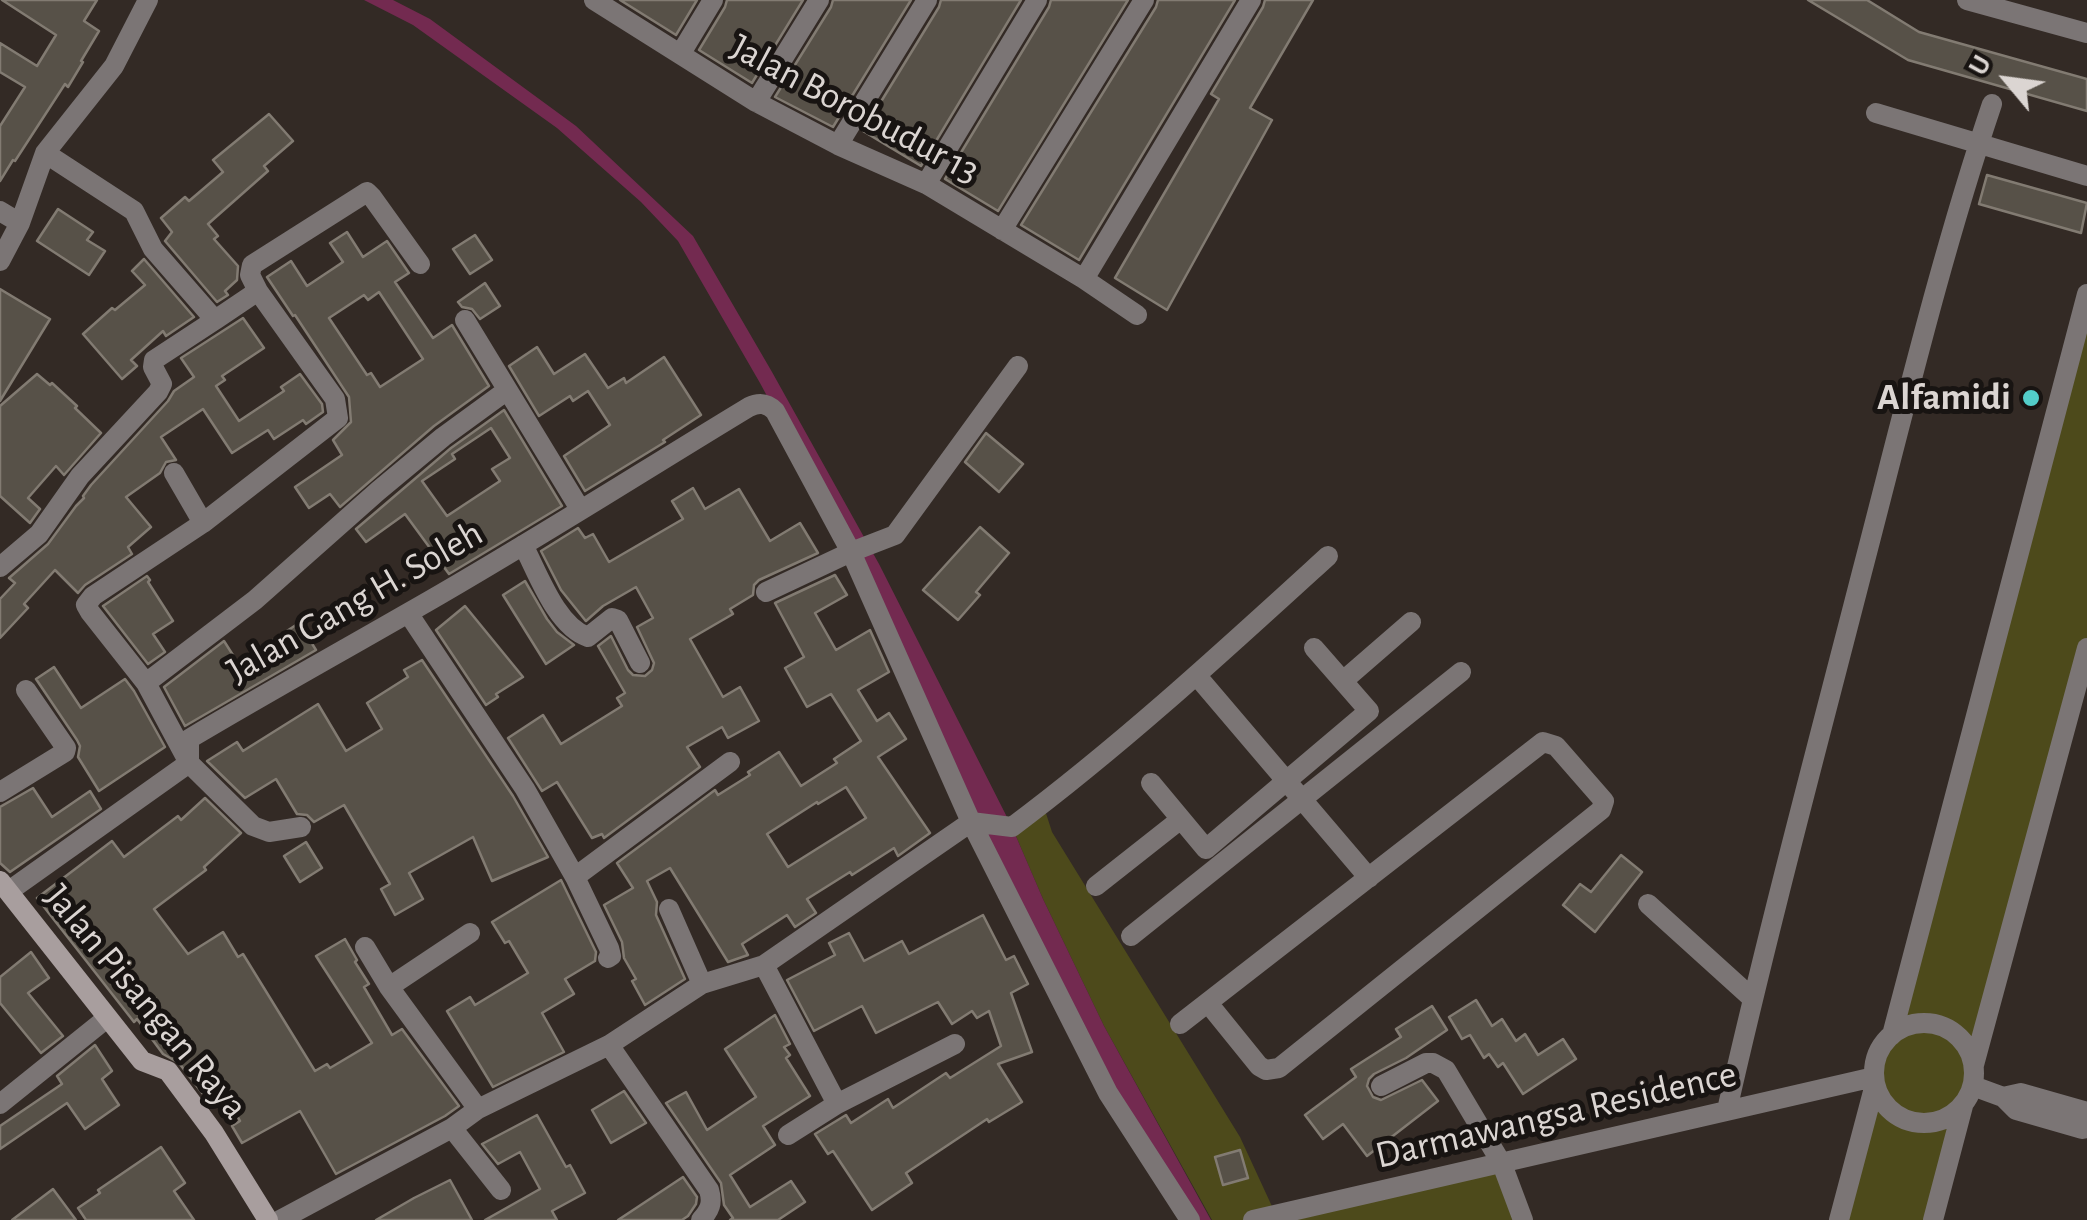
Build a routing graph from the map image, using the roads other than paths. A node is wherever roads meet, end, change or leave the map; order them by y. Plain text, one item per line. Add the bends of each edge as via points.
1 (148, 0) edge
2 (714, 0) edge
3 (818, 0) edge
4 (927, 0) edge
5 (1036, 0) edge
6 (1144, 0) edge
7 (1252, 0) edge
8 (1968, 0) edge
9 (598, 1) edge
10 (2087, 33) edge
11 (681, 53) junction
12 (756, 102) junction
13 (1992, 104) dead end
14 (1876, 114) dead end
15 (1979, 144) junction
16 (838, 145) junction
17 (46, 154) junction
18 (2087, 176) edge
19 (926, 184) junction
20 (0, 210) edge
21 (20, 223) junction
22 (1002, 230) junction
23 (0, 262) edge
24 (420, 264) dead end
25 (1084, 278) junction
26 (258, 292) junction
27 (2087, 294) edge
28 (1138, 316) dead end
29 (215, 320) junction
30 (465, 320) dead end
31 (1018, 366) dead end
32 (506, 391) junction
33 (174, 472) dead end
34 (580, 510) junction
35 (203, 523) junction
36 (524, 545) junction
37 (851, 552) junction
38 (1328, 556) dead end
39 (0, 567) edge
40 (766, 592) dead end
41 (408, 613) junction
42 (1411, 622) dead end
43 (1314, 648) dead end
44 (2087, 648) edge
45 (640, 663) dead end
46 (1461, 672) dead end
47 (1197, 676) junction
48 (1343, 681) junction
49 (146, 683) junction
50 (26, 690) dead end
51 (730, 762) dead end
52 (188, 763) junction
53 (1288, 782) junction
54 (1150, 783) dead end
55 (0, 792) edge
56 (1302, 798) junction
57 (1180, 819) junction
58 (970, 822) junction
59 (301, 828) dead end
60 (575, 877) junction
61 (1369, 878) junction
62 (4, 886) edge
63 (1096, 886) dead end
64 (1648, 904) dead end
65 (669, 908) dead end
66 (470, 933) dead end
67 (1131, 936) dead end
68 (365, 947) dead end
69 (608, 958) dead end
70 (764, 965) junction
71 (702, 984) junction
72 (389, 988) junction
73 (1752, 999) junction
74 (1208, 1003) junction
75 (107, 1018) junction
76 (1180, 1024) dead end
77 (1892, 1034) junction
78 (955, 1044) dead end
79 (609, 1045) junction
80 (1973, 1076) junction
81 (1875, 1080) junction
82 (1381, 1086) dead end
83 (2003, 1097) junction
84 (0, 1104) edge
85 (837, 1104) junction
86 (1963, 1106) junction
87 (478, 1110) junction
88 (1727, 1110) junction
89 (2087, 1112) edge
90 (452, 1128) junction
91 (2087, 1128) edge
92 (788, 1135) dead end
93 (1502, 1164) junction
94 (502, 1190) dead end
95 (268, 1220) edge
96 (280, 1220) edge
97 (701, 1220) edge
98 (1190, 1220) edge
99 (1252, 1220) edge
100 (1523, 1220) edge
101 (1839, 1220) edge
102 (1933, 1220) edge

1 - 17 street via 114,66
2 - 11 street
3 - 12 street
4 - 16 street
5 - 19 street
6 - 22 street
7 - 25 street
8 - 10 street
9 - 11 street, Jalan Borobudur 13
11 - 12 street, Jalan Borobudur 13
12 - 16 street, Jalan Borobudur 13
13 - 15 street
14 - 15 street
15 - 18 street
15 - 73 street via 1904,402
16 - 19 street, Jalan Borobudur 13
17 - 21 street
17 - 29 street via 134,211 153,249
19 - 22 street, Jalan Borobudur 13
20 - 21 street
21 - 23 street
22 - 25 street, Jalan Borobudur 13
24 - 26 street via 367,192 252,265
25 - 28 street, Jalan Borobudur 13
26 - 29 street
26 - 35 street via 335,399 338,418
27 - 77 street
29 - 39 street via 154,360 158,392 80,476 39,534
30 - 32 street
31 - 37 street via 895,535
32 - 34 street
32 - 49 street
33 - 35 street
34 - 36 street, Jalan Gang H. Soleh
34 - 37 street, Jalan Gang H. Soleh via 749,407 766,404
35 - 49 street via 86,605
36 - 41 street, Jalan Gang H. Soleh
36 - 45 street via 571,628 588,637 615,619
37 - 40 street
37 - 58 street
38 - 47 street
41 - 52 street, Jalan Gang H. Soleh via 189,739
41 - 60 street
42 - 48 street
43 - 48 street
44 - 80 street
46 - 56 street
47 - 53 street
47 - 58 street via 1012,826
48 - 53 street via 1369,712
49 - 52 street
50 - 55 street via 65,752
51 - 60 street
52 - 59 street via 253,826 269,832
52 - 62 street, Jalan Gang H. Soleh
53 - 56 street
53 - 57 street via 1206,850
54 - 57 street
56 - 61 street
56 - 67 street
57 - 63 street
58 - 70 street
58 - 98 street via 1108,1093
60 - 69 street via 610,948
61 - 74 street
61 - 74 street via 1544,742 1556,746 1604,800 1600,810 1279,1068 1259,1066
62 - 75 street, Jalan Pisangan Raya
64 - 73 street
65 - 71 street
66 - 72 street
68 - 72 street
70 - 71 street
70 - 85 street
71 - 79 street
72 - 87 street
73 - 88 street
74 - 76 street
75 - 84 street
75 - 95 street, Jalan Pisangan Raya via 142,1062 168,1071
77 - 80 street via 1918,1023 1946,1028 1967,1046
77 - 81 street via 1877,1058
78 - 85 street
79 - 87 street
79 - 97 street via 709,1190 710,1208
80 - 83 street
80 - 86 street
81 - 86 street via 1886,1106 1918,1124 1943,1120
81 - 88 street, Darmawangsa Residence
81 - 101 street
82 - 93 street via 1426,1063 1440,1065
83 - 89 street via 2021,1093
83 - 91 street via 2016,1110
85 - 92 street
86 - 102 street
87 - 90 street
88 - 93 street, Darmawangsa Residence
90 - 94 street
90 - 96 street
93 - 99 street, Darmawangsa Residence
93 - 100 street

